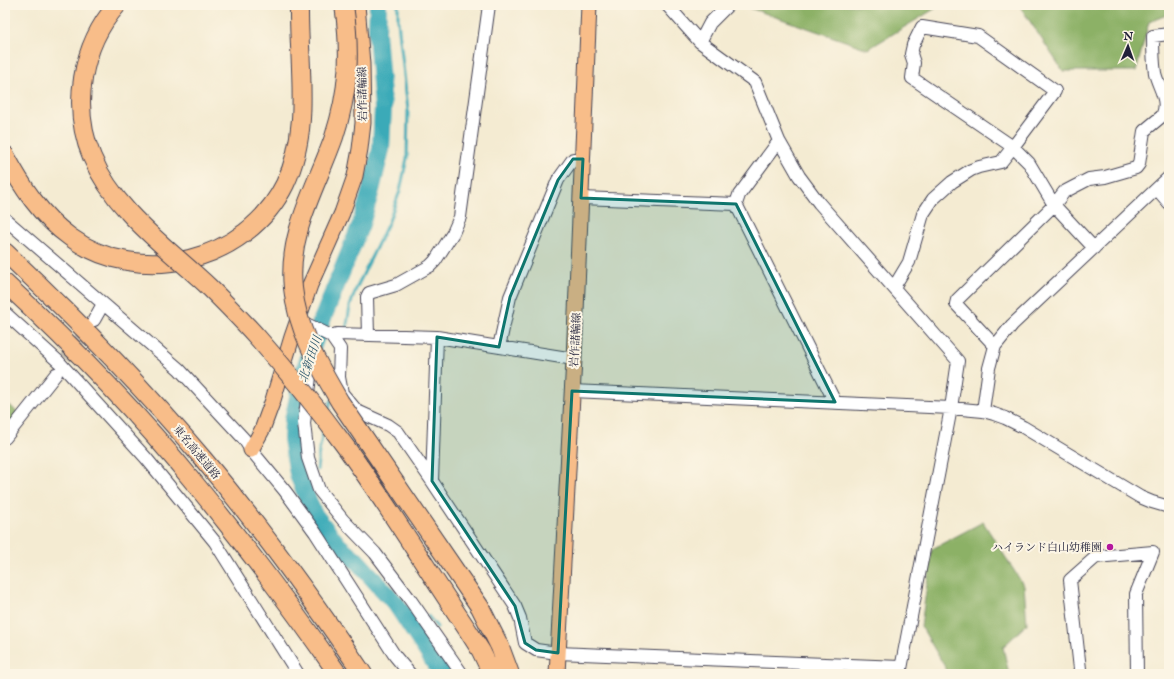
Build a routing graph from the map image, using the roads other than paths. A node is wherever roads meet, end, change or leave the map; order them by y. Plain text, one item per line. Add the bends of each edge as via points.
1 (117, 5) edge
2 (299, 5) edge
3 (344, 5) edge
4 (357, 5) edge
5 (489, 5) edge
6 (589, 5) edge
7 (667, 5) edge
8 (728, 5) edge
9 (1169, 34) edge
10 (700, 42) junction
11 (779, 141) junction
12 (1013, 147) junction
13 (5, 156) edge
14 (583, 159) junction
15 (1169, 177) edge
16 (1157, 189) junction
17 (581, 198) junction
18 (1169, 203) edge
19 (736, 204) junction
20 (1054, 205) junction
21 (5, 219) edge
22 (1094, 248) junction
23 (5, 252) edge
24 (5, 283) edge
25 (894, 287) junction
26 (103, 304) junction
27 (5, 313) edge
28 (94, 320) tunnel mouth
29 (298, 320) junction
30 (317, 329) junction
31 (368, 335) junction
32 (330, 336) junction
33 (437, 337) junction
34 (995, 346) junction
35 (499, 347) junction
36 (574, 359) junction
37 (56, 374) tunnel mouth
38 (572, 391) junction
39 (835, 402) junction
40 (951, 408) junction
41 (983, 411) junction
42 (5, 438) edge
43 (251, 450) junction
44 (432, 480) junction
45 (1169, 507) edge
46 (558, 653) junction
47 (900, 670) edge
48 (298, 674) edge
49 (338, 674) edge
50 (363, 674) edge
51 (410, 674) edge
52 (462, 674) edge
53 (492, 674) edge
54 (510, 674) edge
55 (557, 674) edge
56 (1079, 674) edge
57 (1137, 674) edge

1 - 53 highway, bridge via 93,42 83,78 82,117 91,156 100,173 123,206 239,318 322,414 467,629
2 - 13 highway via 301,119 292,164 285,184 260,219 244,234 226,245 206,254 166,263 145,264 105,256 70,238 54,225 28,195
3 - 54 highway, bridge via 349,47 345,94 333,138 298,230 292,268 295,305 309,347 340,402 480,607
4 - 29 main road, 岩作諸輪線 via 363,123 355,176
5 - 31 street via 457,226 430,266 396,285 369,293
6 - 14 main road, 岩作諸輪線
7 - 10 street
8 - 10 street via 710,23
9 - 20 street via 1154,36 1156,75 1164,94 1164,113 1144,131 1139,164 1136,168 1089,179 1064,192
10 - 11 street via 755,82
11 - 19 street via 739,195
11 - 25 street via 799,176 819,203
12 - 12 street via 912,78 914,63 911,54 922,27 978,36 1055,91
12 - 20 street via 1029,163
12 - 25 street via 1001,162 971,170 933,199 923,214 909,262
14 - 17 main road, 岩作諸輪線
14 - 35 street via 573,159 558,180 510,298
15 - 16 street
16 - 18 street
16 - 22 street
17 - 19 street
17 - 36 main road, 岩作諸輪線
19 - 39 street
20 - 22 street
20 - 34 street via 957,300 956,304
21 - 26 street
22 - 34 street via 1012,325
23 - 50 highway, 東名高速道路 via 109,354 204,460 311,598
24 - 49 highway, 東名高速道路 via 99,375 195,484 238,537
25 - 40 street via 958,361
26 - 28 street
26 - 43 street via 179,368
27 - 48 street via 59,362 146,458 215,542
29 - 30 street
29 - 43 main road, 岩作諸輪線 via 273,400 262,430
30 - 32 street
30 - 52 street via 304,423 308,458 319,490 375,553
31 - 32 street
31 - 33 street
32 - 44 street via 340,349 342,393 357,411 398,432
33 - 35 street
33 - 44 street
34 - 41 street
35 - 36 street
36 - 38 main road, 岩作諸輪線
37 - 42 street
38 - 39 street
38 - 46 main road, 岩作諸輪線
39 - 40 street
40 - 41 street
40 - 47 street
41 - 45 street via 1023,428 1140,497
43 - 51 street via 315,532 395,656
44 - 46 street via 516,606 525,643 536,650
46 - 47 street
46 - 55 main road, 岩作諸輪線
56 - 57 street via 1070,580 1096,557 1153,552 1136,594

